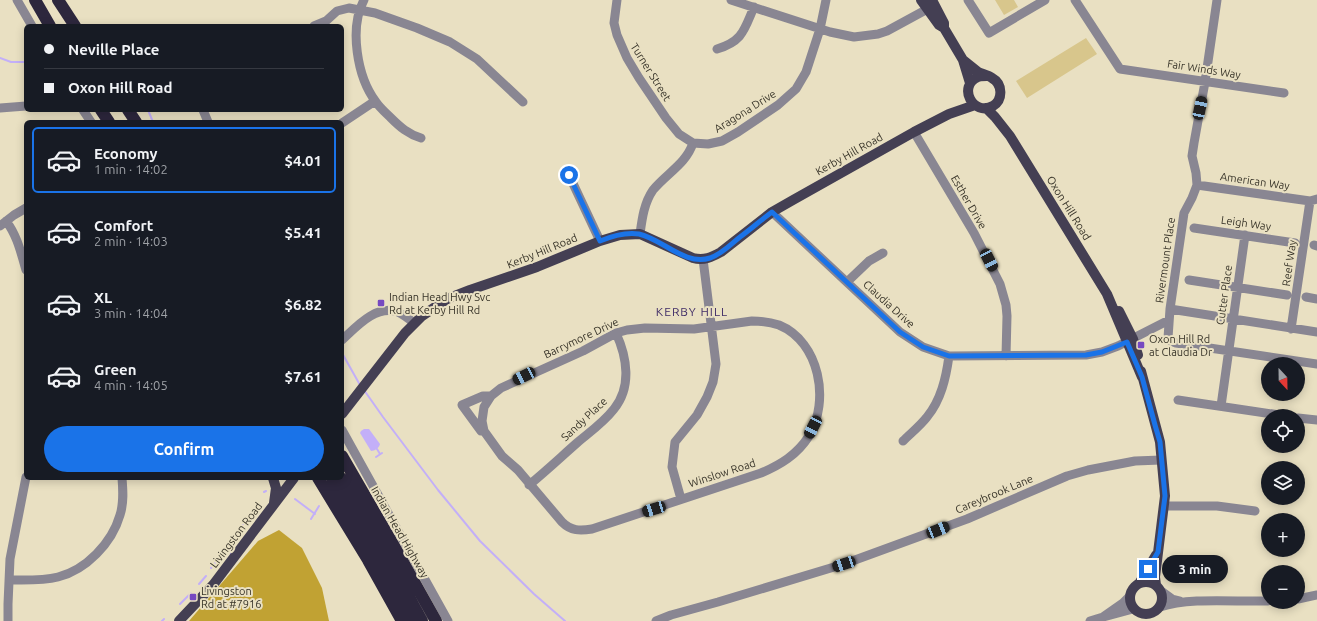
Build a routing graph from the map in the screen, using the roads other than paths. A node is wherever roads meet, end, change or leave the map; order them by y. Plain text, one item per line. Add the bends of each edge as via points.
1 (17, 0) edge
2 (35, 0) edge
3 (58, 0) edge
4 (364, 0) edge
5 (617, 0) edge
6 (731, 0) edge
7 (826, 0) edge
8 (921, 0) edge
9 (968, 0) edge
10 (1045, 0) edge
11 (1075, 0) edge
12 (1217, 0) edge
13 (931, 5) edge
14 (754, 8) junction
15 (359, 9) junction
16 (31, 24) edge
17 (49, 24) edge
18 (74, 24) edge
19 (319, 24) edge
20 (820, 29) junction
21 (717, 49) dead end
22 (963, 60) junction
23 (987, 76) junction
24 (1205, 82) junction
25 (970, 83) junction
26 (1284, 93) dead end
27 (968, 95) junction
28 (1000, 97) junction
29 (375, 101) junction
30 (523, 102) dead end
31 (974, 105) junction
32 (24, 106) edge
33 (0, 108) edge
34 (986, 108) junction
35 (949, 114) junction
36 (344, 123) edge
37 (914, 132) junction
38 (1010, 136) junction
39 (421, 138) dead end
40 (693, 143) junction
41 (569, 175) dead end
42 (1197, 185) junction
43 (1315, 202) edge
44 (24, 209) edge
45 (772, 212) junction
46 (3, 224) edge
47 (1194, 228) dead end
48 (640, 234) junction
49 (1244, 235) junction
50 (600, 241) junction
51 (1295, 242) dead end
52 (883, 253) dead end
53 (704, 259) junction
54 (24, 262) edge
55 (1189, 280) dead end
56 (847, 282) junction
57 (1237, 288) junction
58 (1287, 295) dead end
59 (1306, 297) dead end
60 (1317, 299) edge
61 (1170, 308) junction
62 (1233, 319) junction
63 (1169, 320) junction
64 (414, 323) junction
65 (712, 326) junction
66 (1292, 328) junction
67 (1317, 332) edge
68 (616, 334) junction
69 (344, 338) edge
70 (1130, 341) junction
71 (1229, 351) junction
72 (949, 356) junction
73 (1006, 356) junction
74 (1317, 364) edge
75 (491, 396) junction
76 (1178, 400) dead end
77 (462, 405) joint
78 (1221, 406) junction
79 (344, 411) edge
80 (1261, 412) edge
81 (1305, 419) edge
82 (1316, 420) edge
83 (484, 431) junction
84 (344, 434) edge
85 (903, 441) dead end
86 (344, 459) edge
87 (1161, 460) junction
88 (25, 480) edge
89 (122, 480) edge
90 (274, 480) edge
91 (292, 480) edge
92 (319, 480) edge
93 (333, 480) edge
94 (343, 480) edge
95 (529, 484) junction
96 (681, 499) junction
97 (273, 506) junction
98 (1164, 506) junction
99 (1254, 511) dead end
100 (1158, 552) junction
101 (9, 580) junction
102 (1140, 582) junction
103 (1158, 588) junction
104 (1317, 595) edge
105 (1129, 597) junction
106 (1305, 598) edge
107 (1261, 601) edge
108 (1185, 602) junction
109 (1158, 609) junction
110 (1139, 615) edge
111 (1103, 617) junction
112 (8, 621) edge
113 (179, 621) edge
114 (402, 621) edge
115 (413, 621) edge
116 (422, 621) edge
117 (436, 621) edge
118 (448, 621) edge
119 (656, 621) edge
120 (1090, 621) edge
121 (1152, 621) edge

1 - 16 street
2 - 17 highway
3 - 18 highway
4 - 15 street
5 - 40 street, Turner Street via 615,28 627,58 671,125 684,139
6 - 14 street
7 - 20 street, Aragona Drive
8 - 13 main road
9 - 10 street via 989,33
11 - 24 street, Fair Winds Way via 1120,68
12 - 24 street
13 - 20 street via 897,27 878,34 854,37
13 - 22 main road via 944,22 944,28
14 - 20 street
14 - 21 street via 739,38
15 - 19 street via 337,10 326,21
15 - 29 street via 357,58
15 - 30 street via 417,28 456,45 487,67
20 - 40 street, Aragona Drive via 806,72 796,89 786,99 723,140 712,144
22 - 23 main road
22 - 25 main road
23 - 25 main road via 977,77
23 - 28 main road via 997,81 1000,86
24 - 26 street, Fair Winds Way
24 - 42 street via 1192,156
25 - 27 main road
27 - 31 main road
27 - 35 main road, Kerby Hill Road
28 - 34 main road via 992,106
28 - 38 main road, Oxon Hill Road via 1000,112
29 - 36 street
29 - 39 street via 404,130
31 - 34 main road
31 - 35 main road, Kerby Hill Road
32 - 33 street
34 - 38 main road, Oxon Hill Road
35 - 37 main road, Kerby Hill Road
37 - 45 main road, Kerby Hill Road
37 - 73 street, Esther Drive via 985,253 1000,284 1006,305
38 - 70 main road, Oxon Hill Road via 1124,318
40 - 48 street via 680,165 658,184 649,197
41 - 50 street
42 - 43 street, American Way
42 - 61 street, Rivermount Place via 1184,213
43 - 66 street, Reef Way
44 - 46 street
45 - 53 main road, Kerby Hill Road via 721,252
45 - 56 street, Claudia Drive
46 - 54 street via 13,230
47 - 49 street, Leigh Way
48 - 50 main road, Kerby Hill Road via 620,235
48 - 53 main road, Kerby Hill Road via 687,256
49 - 51 street, Leigh Way
49 - 57 street, Cutter Place
50 - 64 main road, Kerby Hill Road via 537,268 447,299
52 - 56 street via 869,261
53 - 65 street
55 - 57 street
56 - 72 street, Claudia Drive via 904,335 923,347
57 - 58 street
57 - 62 street, Cutter Place
59 - 60 street
61 - 62 street
61 - 63 street, Rivermount Place
62 - 66 street
62 - 71 street, Cutter Place
63 - 70 street, Claudia Drive
63 - 71 street, Rivermount Place via 1168,338 1176,344
64 - 69 street via 398,312 387,310 373,314
64 - 79 main road, Kerby Hill Road
65 - 68 street, Barrymore Drive via 685,330 634,328
65 - 96 street via 716,364 713,382 697,415 675,442 673,451 673,472
65 - 96 street, Winslow Road via 759,321 771,322 787,330 811,357 819,379 820,403 809,436 785,461 761,473
66 - 67 street
68 - 75 street, Barrymore Drive via 501,388
68 - 95 street, Sandy Place via 626,362 625,381 618,404 604,421
70 - 73 street, Claudia Drive via 1093,354
70 - 87 main road, Oxon Hill Road via 1160,442
71 - 74 street
71 - 78 street, Cutter Place
72 - 73 street, Claudia Drive
72 - 85 street via 946,376 935,405 927,418
75 - 77 street, Barrymore Drive via 483,396
75 - 83 street, Barrymore Drive via 486,401 483,411
76 - 78 street
77 - 83 street, Winslow Road via 481,431
78 - 80 street
81 - 82 street
83 - 95 street, Winslow Road via 502,456
84 - 118 street
86 - 117 highway, Indian Head Highway
87 - 98 main road, Oxon Hill Road
87 - 119 street, Careybrook Lane via 1135,461 1067,476 938,530 844,564
88 - 101 street via 10,559
89 - 101 street via 119,519 111,535 91,558 79,568 59,577 31,581
90 - 97 main road via 276,488
91 - 97 main road, Livingston Road
92 - 114 highway
93 - 115 highway
94 - 116 highway
95 - 96 street, Winslow Road via 568,528 576,530 592,529
97 - 113 main road, Livingston Road via 213,585
98 - 99 street via 1217,506
98 - 100 main road, Oxon Hill Road
100 - 102 main road, Oxon Hill Road
100 - 103 main road, Oxon Hill Road via 1154,577
101 - 112 street
102 - 103 main road via 1149,582
102 - 105 main road via 1135,585
103 - 108 street via 1172,599
103 - 109 main road via 1162,596
104 - 106 street
105 - 110 main road via 1131,606
105 - 111 street
107 - 108 street
108 - 109 street via 1169,604
109 - 110 main road via 1152,613
109 - 121 main road
110 - 111 street
111 - 120 street

